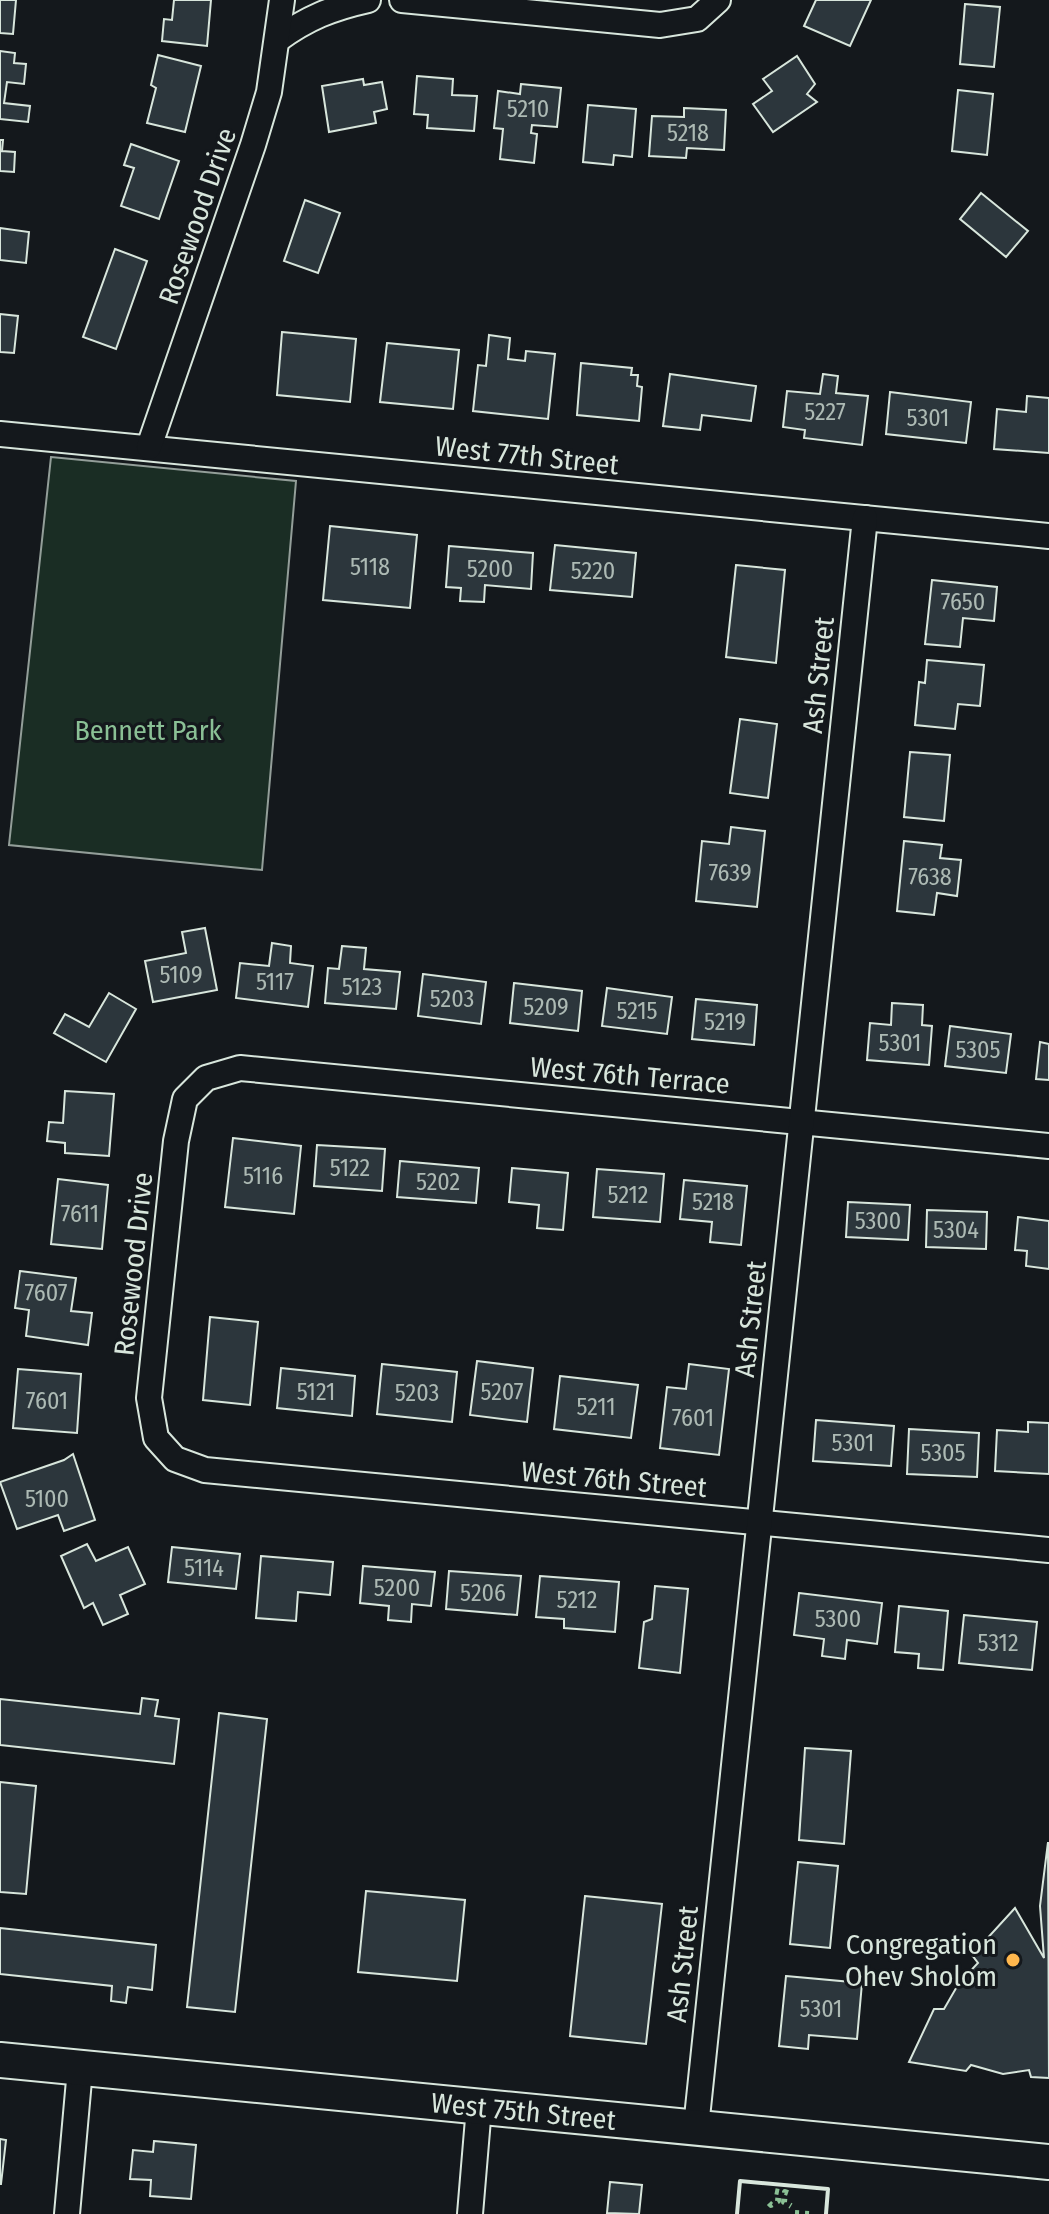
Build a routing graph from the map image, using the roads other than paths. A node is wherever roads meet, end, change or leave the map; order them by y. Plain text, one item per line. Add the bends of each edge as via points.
1 (282, 0) edge
2 (368, 0) edge
3 (402, 0) edge
4 (718, 0) edge
5 (277, 40) junction
6 (0, 434) edge
7 (149, 447) junction
8 (865, 518) junction
9 (1049, 536) edge
10 (206, 1078) joint
11 (802, 1122) junction
12 (1049, 1146) edge
13 (175, 1459) joint
14 (758, 1523) junction
15 (1049, 1550) edge
16 (0, 2060) edge
17 (80, 2069) junction
18 (479, 2107) junction
19 (696, 2127) junction
20 (1049, 2162) edge
21 (67, 2214) edge
22 (470, 2214) edge

1 - 5 street, Rosewood Drive
2 - 5 street via 315,16
3 - 4 street via 660,25 697,19
5 - 7 street, Rosewood Drive via 253,145
6 - 7 street, West 77th Street
7 - 8 street, West 77th Street
8 - 9 street, West 77th Street
8 - 11 street, Ash Street
10 - 11 street, West 76th Terrace via 240,1068
10 - 13 street, Rosewood Drive via 185,1099 176,1141 149,1398 156,1438
11 - 12 street, West 76th Terrace
11 - 14 street, Ash Street
13 - 14 street, West 76th Street via 205,1470
14 - 15 street, West 76th Street
14 - 19 street, Ash Street
16 - 17 main road, West 75th Street
17 - 18 main road, West 75th Street
17 - 21 street
18 - 19 main road, West 75th Street
18 - 22 street
19 - 20 main road, West 75th Street

